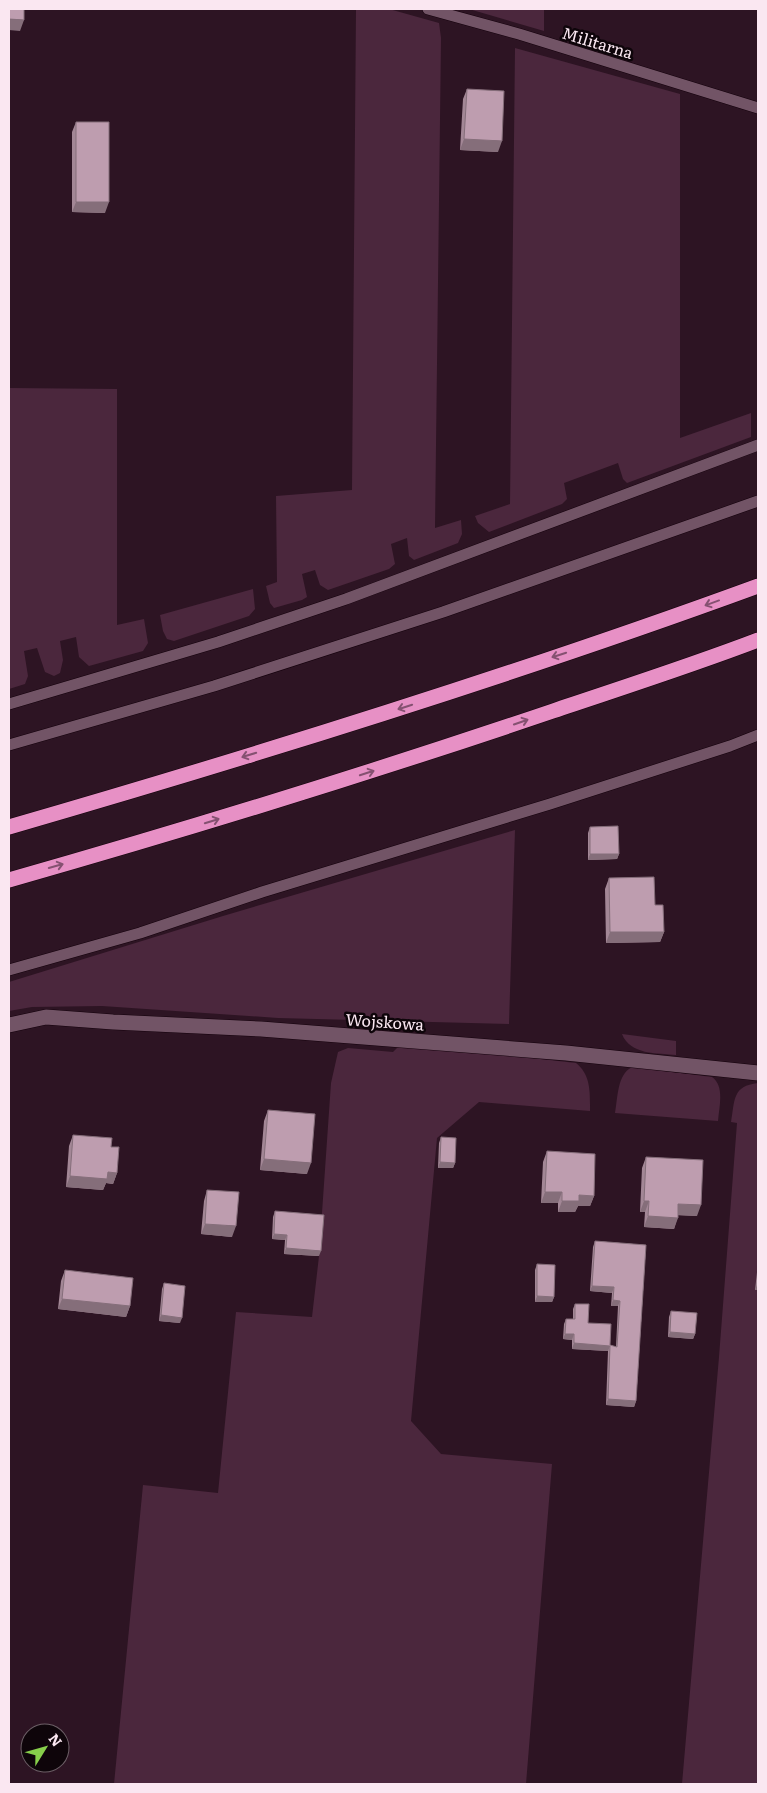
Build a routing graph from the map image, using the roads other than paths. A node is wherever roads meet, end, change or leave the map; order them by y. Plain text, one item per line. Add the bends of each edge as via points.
1 (428, 9) edge
2 (758, 108) edge
3 (758, 445) edge
4 (758, 501) edge
5 (758, 586) edge
6 (758, 640) edge
7 (9, 704) edge
8 (758, 735) edge
9 (9, 745) edge
10 (9, 827) edge
11 (9, 880) edge
12 (9, 970) edge
13 (9, 1024) edge
14 (758, 1073) edge

1 - 2 lane, Militarna
3 - 7 lane via 346,599 218,642
4 - 9 lane via 443,612 214,686
5 -> 10 highway via 400,708
11 -> 6 highway via 426,754
8 - 12 lane via 140,933
13 - 14 street, Wojskowa via 46,1017 261,1029 566,1053

